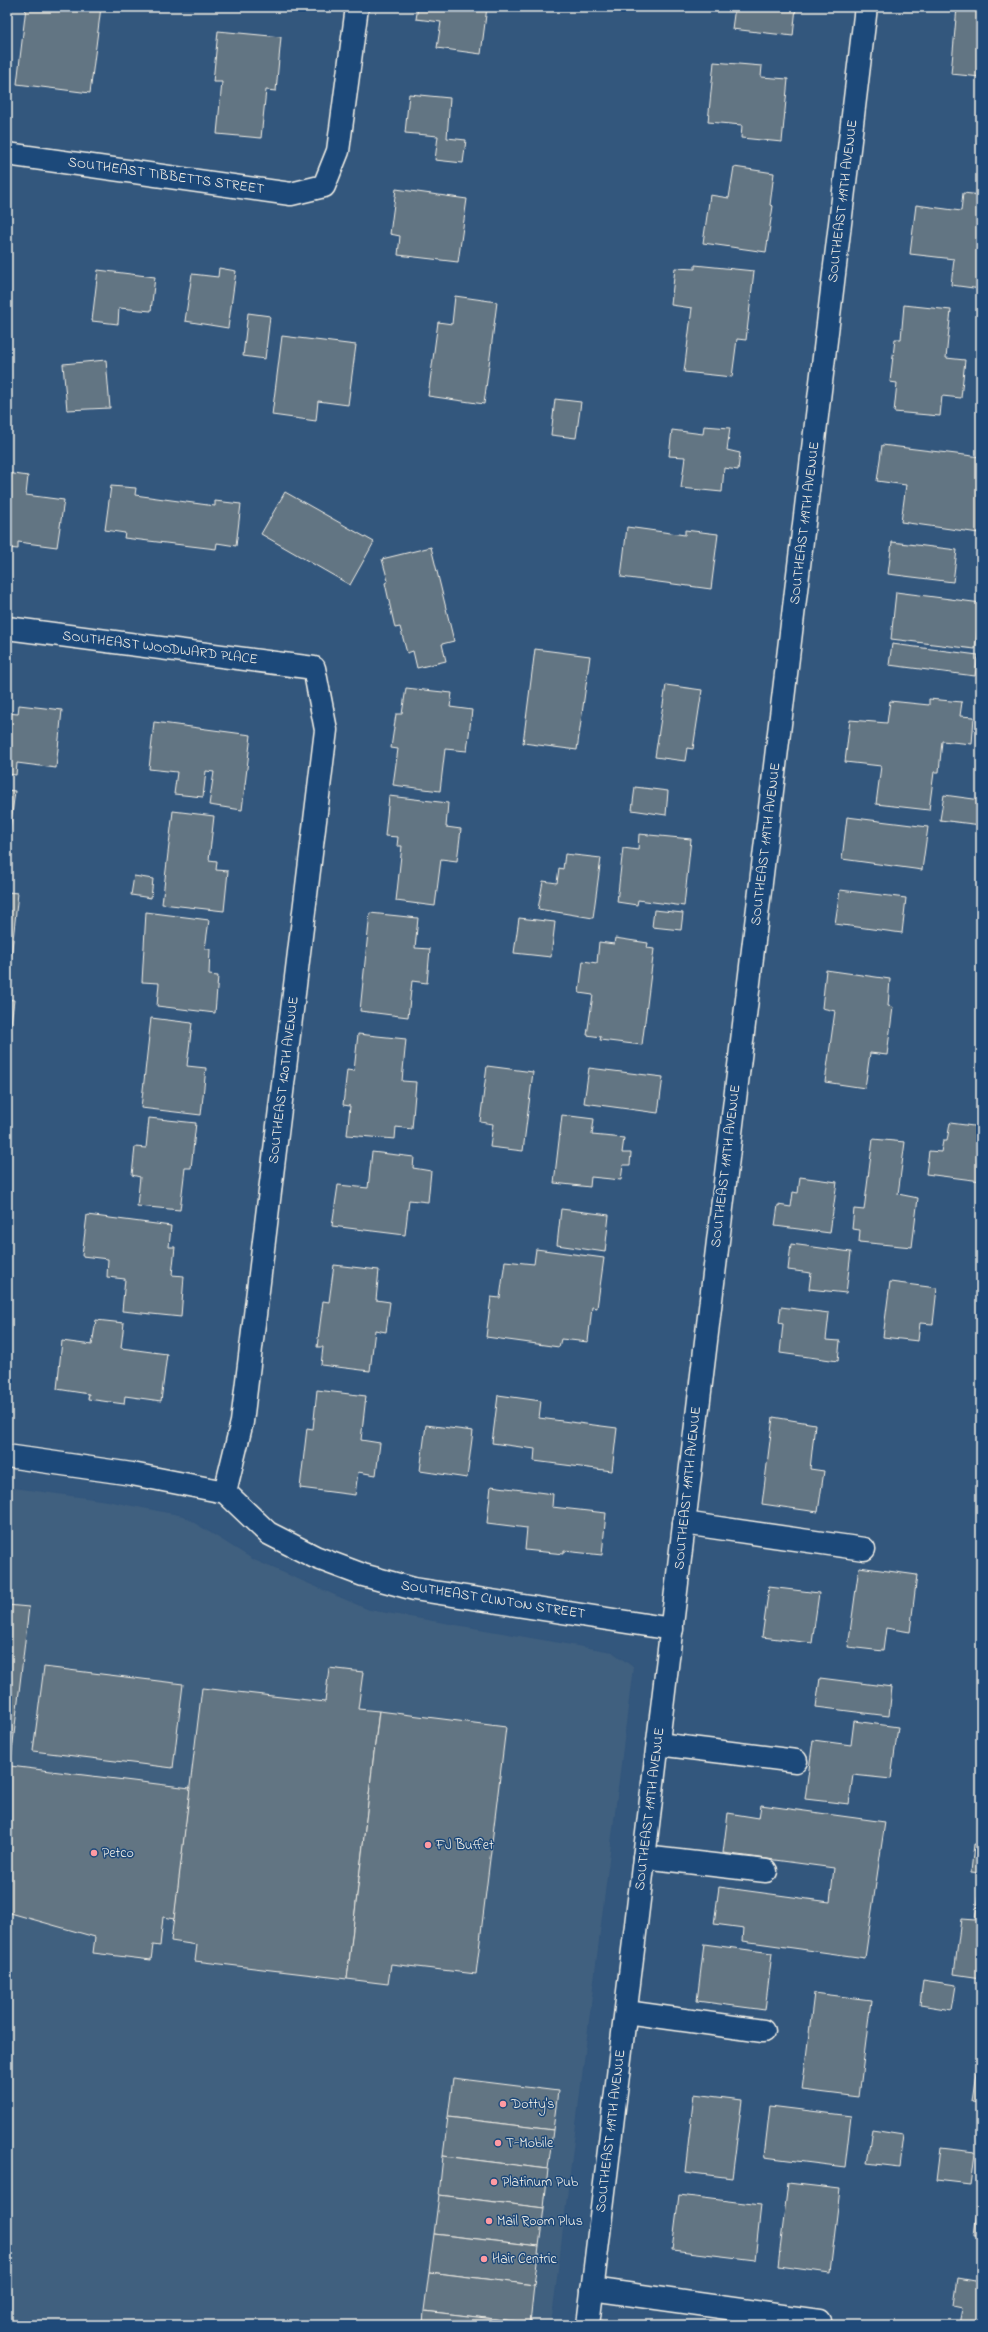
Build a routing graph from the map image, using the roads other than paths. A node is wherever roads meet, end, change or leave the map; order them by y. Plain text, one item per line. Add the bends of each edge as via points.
1 (357, 7) edge
2 (866, 7) edge
3 (7, 154) edge
4 (7, 628) edge
5 (314, 668) joint
6 (7, 1456) edge
7 (225, 1492) junction
8 (684, 1523) junction
9 (864, 1549) dead end
10 (672, 1629) junction
11 (658, 1744) junction
12 (796, 1761) dead end
13 (644, 1856) junction
14 (766, 1872) dead end
15 (626, 2012) junction
16 (763, 2031) dead end
17 (592, 2289) junction
18 (819, 2321) dead end
19 (588, 2325) edge

1 - 3 street, SOUTHEAST TIBBETTS STREET via 338,152 324,186 291,194
2 - 8 street, SOUTHEAST 119TH AVENUE
4 - 5 street, SOUTHEAST WOODWARD PLACE
5 - 7 street, SOUTHEAST 120TH AVENUE via 326,730 242,1422
6 - 7 street via 132,1474
7 - 10 street, SOUTHEAST CLINTON STREET via 268,1533 315,1557 363,1575 414,1589
8 - 9 street
8 - 10 street, SOUTHEAST 119TH AVENUE
10 - 11 street, SOUTHEAST 119TH AVENUE
11 - 12 street
11 - 13 street, SOUTHEAST 119TH AVENUE
13 - 14 street
13 - 15 street, SOUTHEAST 119TH AVENUE
15 - 16 street
15 - 17 street, SOUTHEAST 119TH AVENUE
17 - 18 street
17 - 19 street, SOUTHEAST 119TH AVENUE

